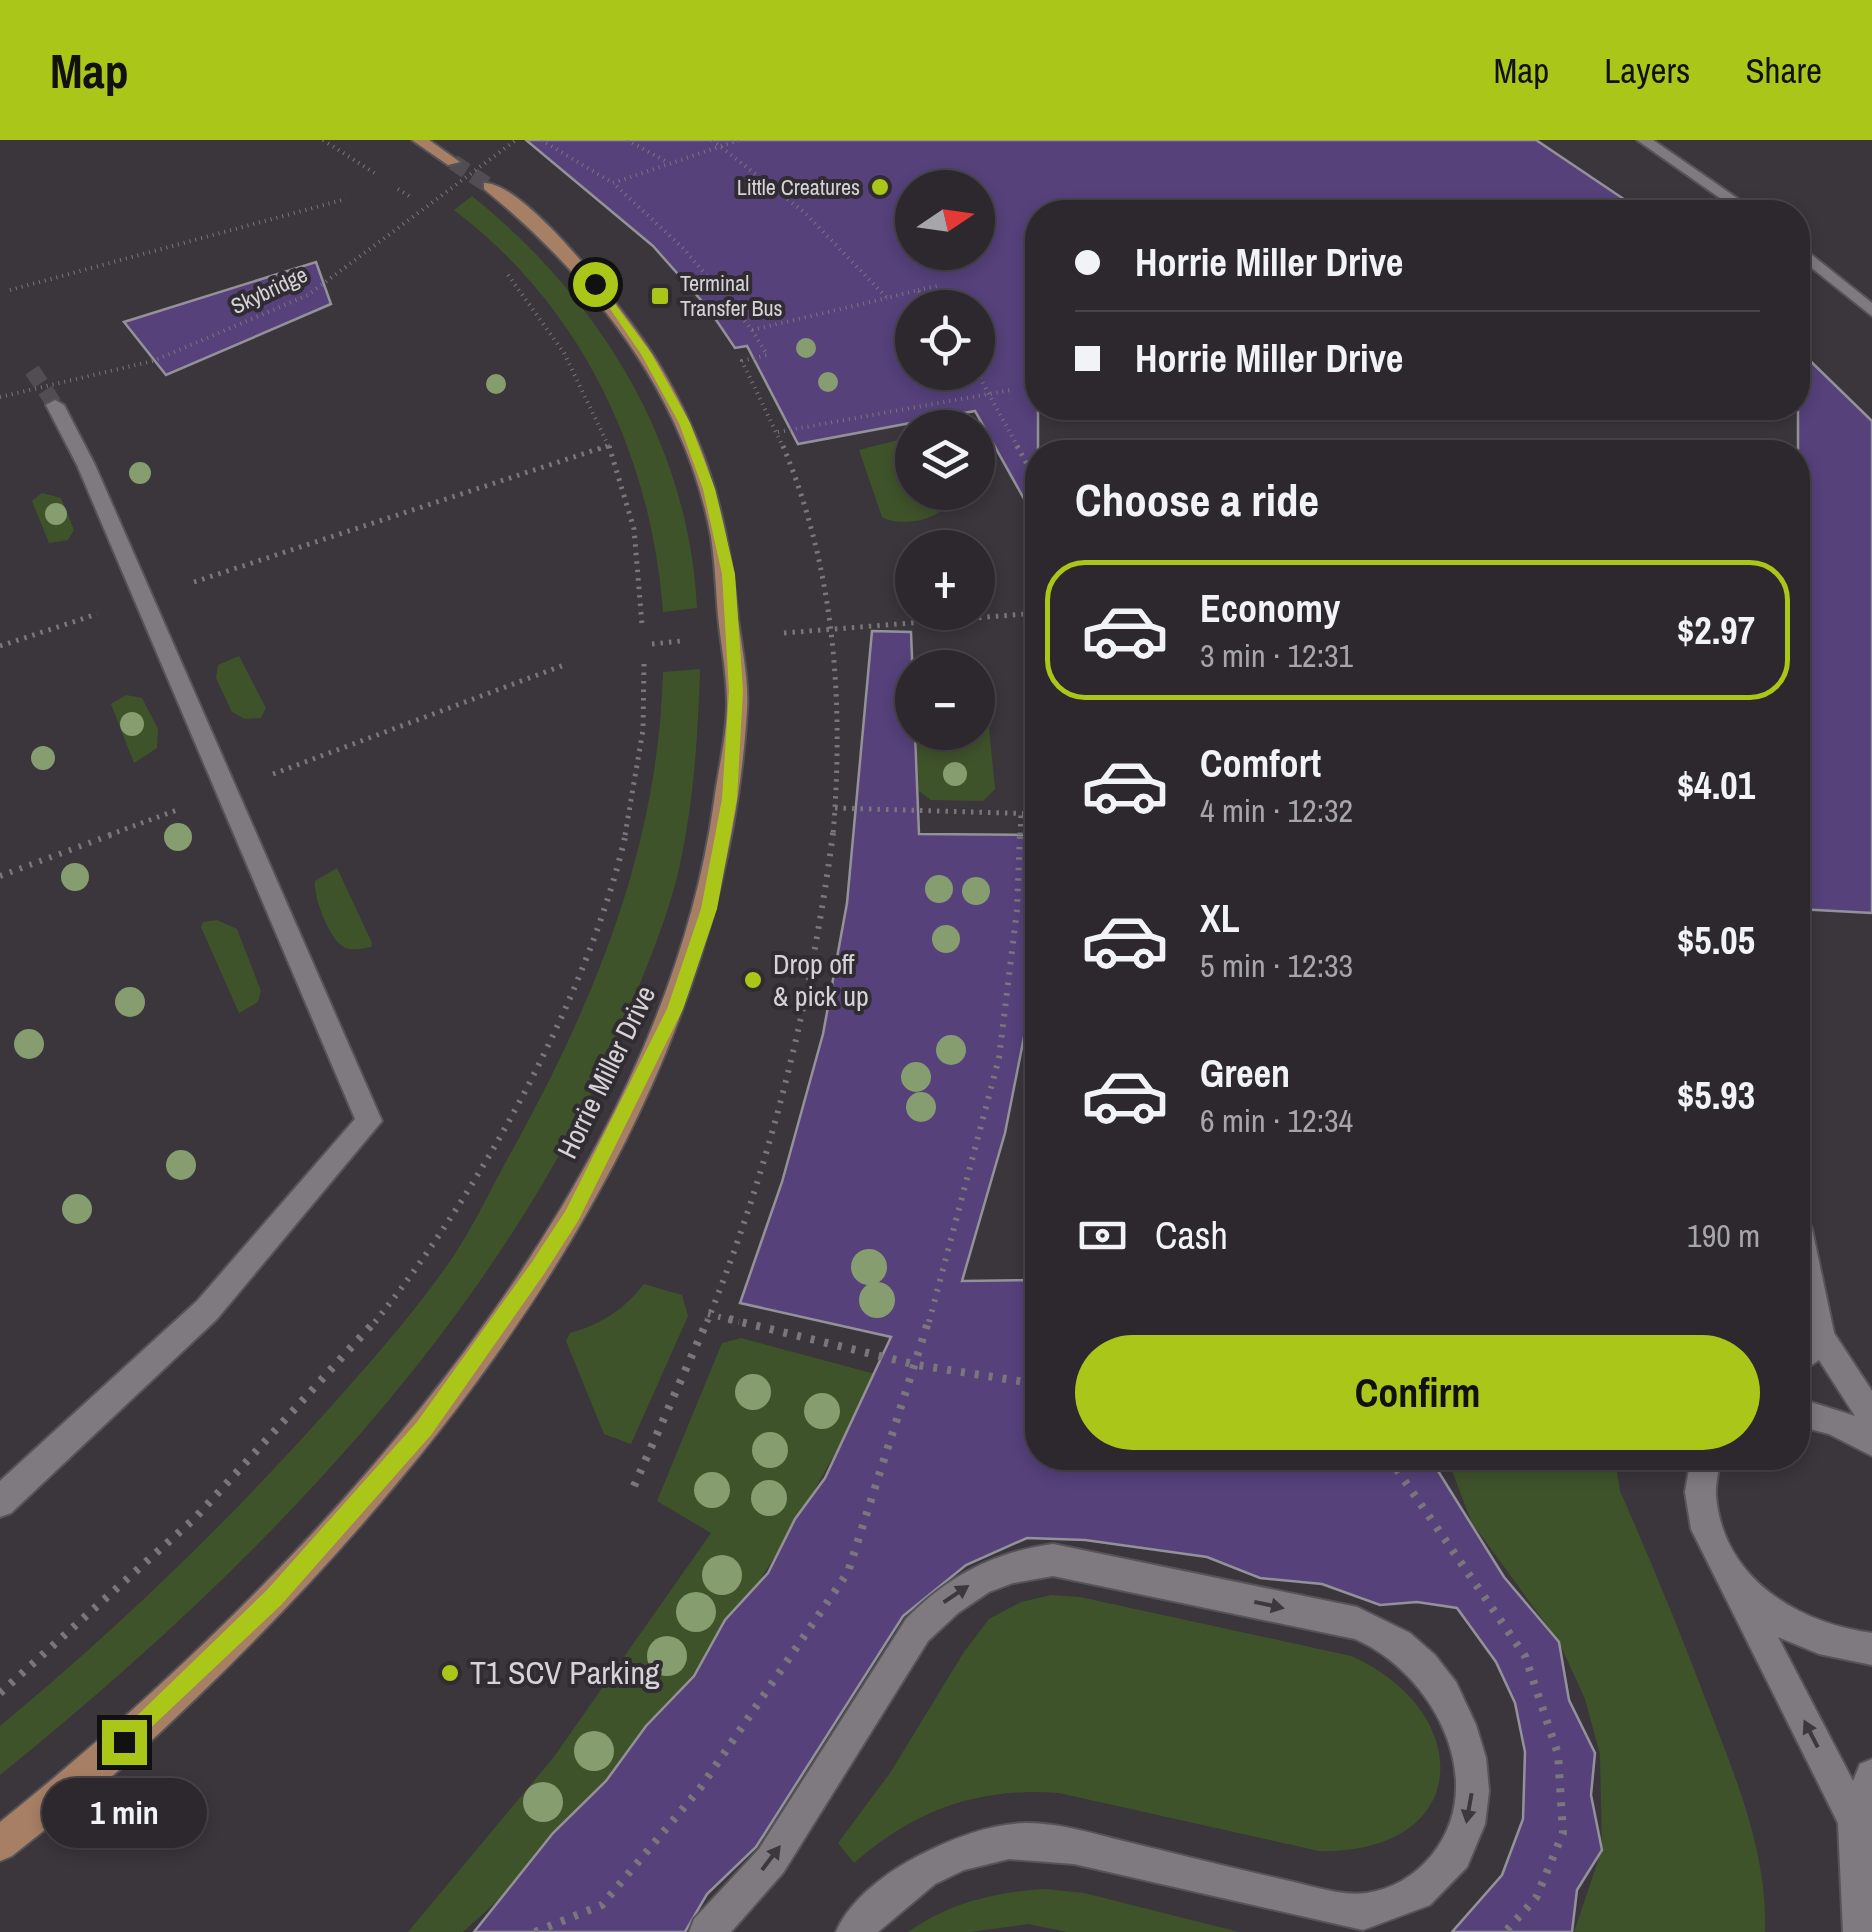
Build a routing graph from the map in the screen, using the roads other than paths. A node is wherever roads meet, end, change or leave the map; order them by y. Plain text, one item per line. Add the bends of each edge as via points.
1 (419, 140) edge
2 (1644, 140) edge
3 (453, 162) tunnel mouth
4 (488, 186) tunnel mouth
5 (1731, 200) edge
6 (1810, 259) edge
7 (1872, 311) edge
8 (54, 405) tunnel mouth
9 (1810, 1286) edge
10 (1821, 1338) junction
11 (1810, 1349) edge
12 (1810, 1415) edge
13 (1872, 1417) edge
14 (1872, 1441) edge
15 (1704, 1470) edge
16 (0, 1502) edge
17 (1726, 1566) junction
18 (1872, 1649) edge
19 (1872, 1776) edge
20 (1855, 1821) junction
21 (0, 1844) edge
22 (707, 1932) edge
23 (854, 1932) edge
24 (1861, 1932) edge

1 - 3 main road
2 - 5 street
4 - 21 main road, Horrie Miller Drive via 533,218 615,306 684,423 709,489 729,574 736,691 730,799 709,909 675,1009 572,1216 424,1429 274,1598 124,1742
6 - 7 street
8 - 16 street via 86,465 369,1121 206,1310
9 - 10 street
10 - 11 street
10 - 13 street
12 - 14 street
15 - 17 street via 1706,1529
17 - 18 street via 1754,1600 1792,1627 1832,1644
20 -> 17 street
19 - 20 street
20 - 24 street
22 -> 23 street via 771,1861 917,1630 946,1598 1015,1564 1054,1560 1358,1623 1398,1644 1433,1677 1462,1728 1474,1775 1456,1855 1431,1884 1400,1902 1346,1910 1070,1846 1012,1841 922,1870 877,1903

